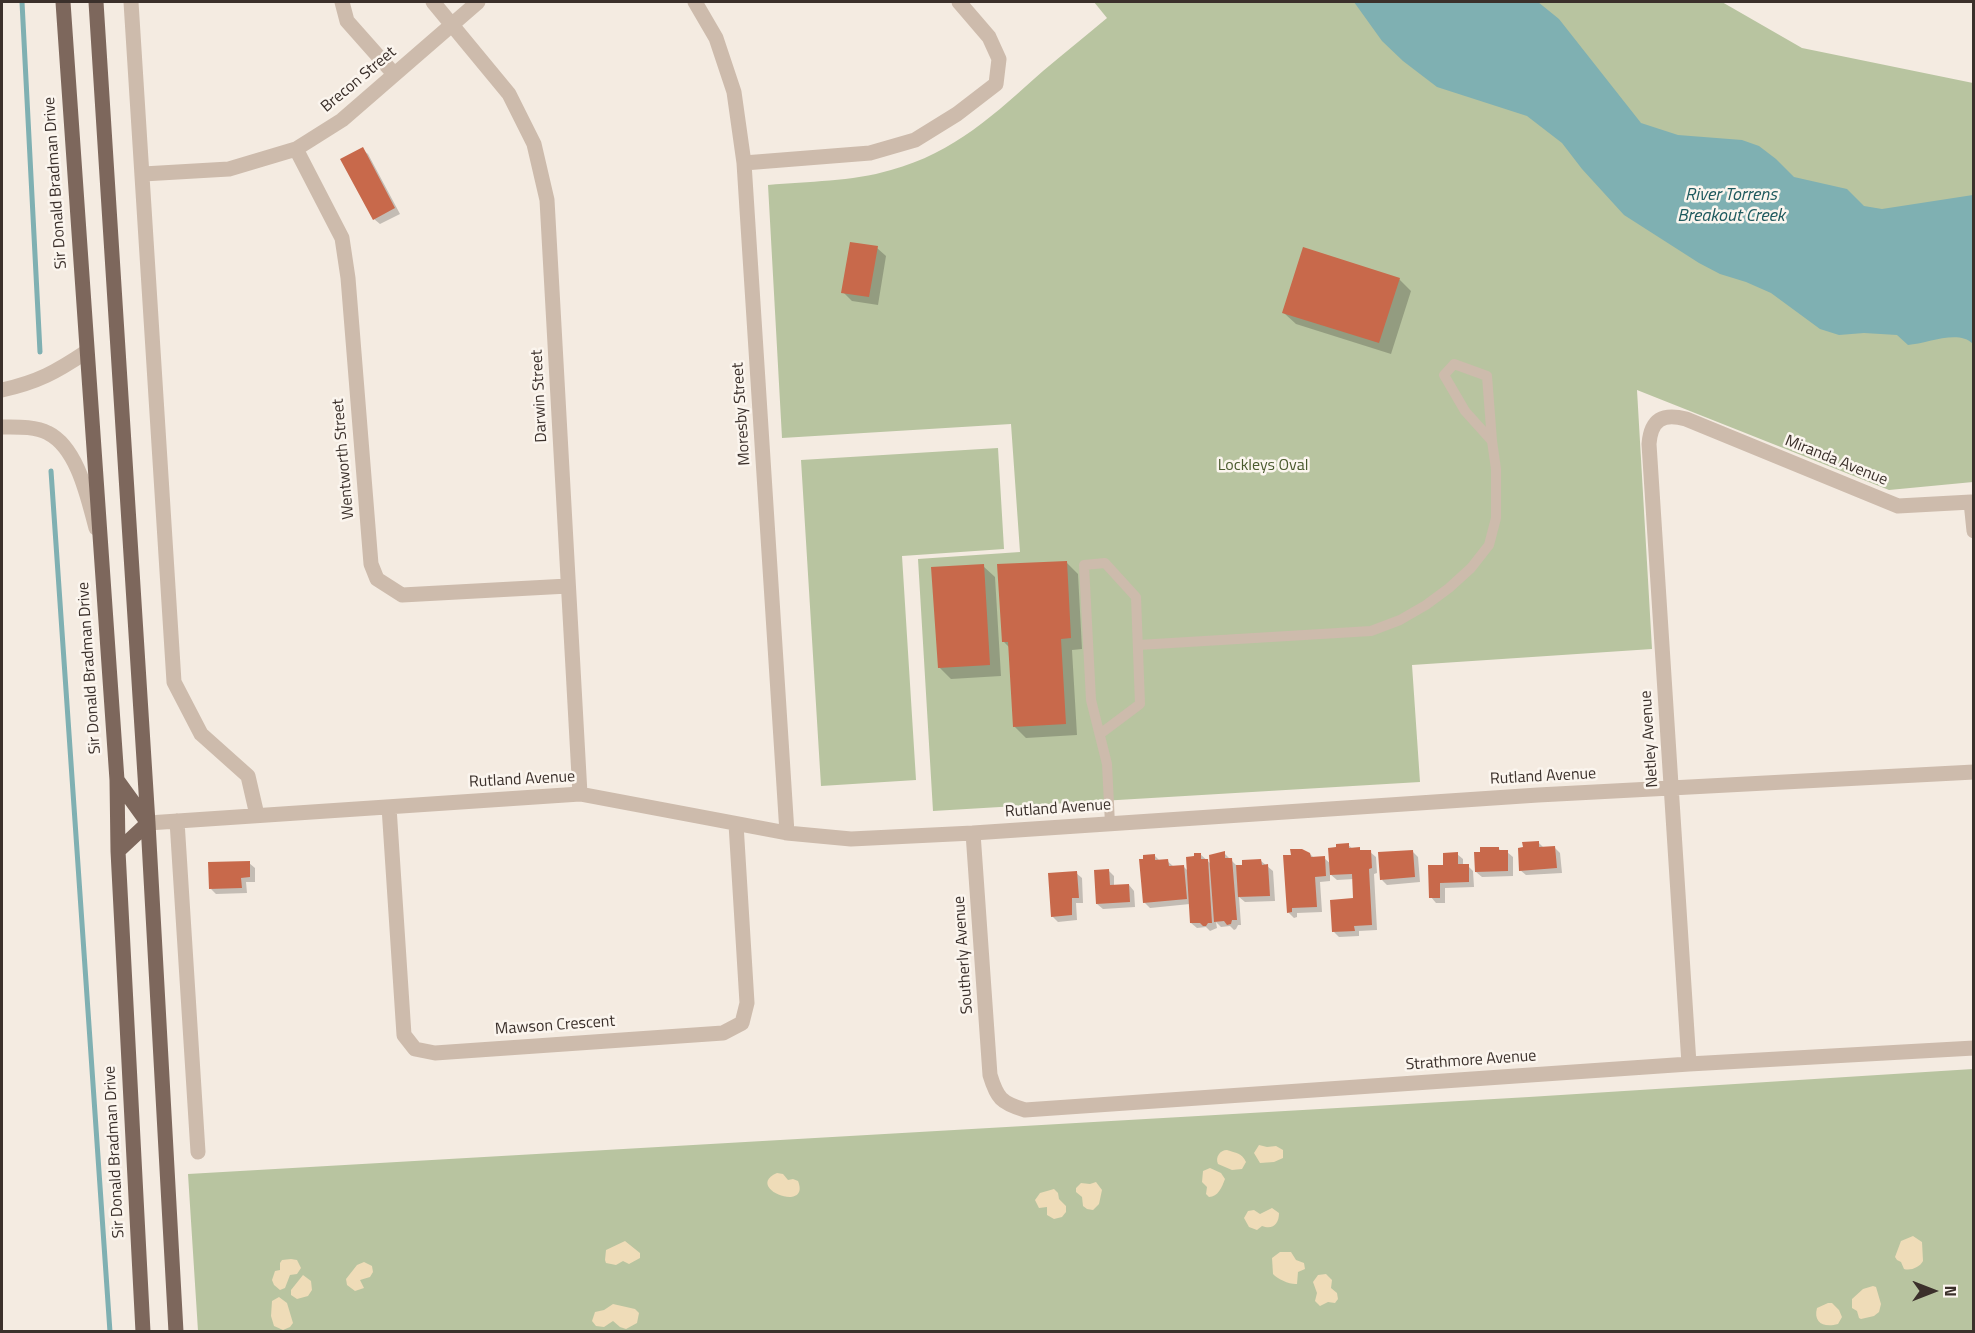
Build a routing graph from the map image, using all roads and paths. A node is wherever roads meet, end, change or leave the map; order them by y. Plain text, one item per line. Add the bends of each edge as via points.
1 (63, 2) edge
2 (96, 2) edge
3 (131, 2) edge
4 (342, 2) edge
5 (433, 2) edge
6 (478, 2) edge
7 (695, 2) edge
8 (959, 2) edge
9 (451, 23) junction
10 (394, 74) junction
11 (296, 149) junction
12 (744, 163) junction
13 (143, 174) junction
14 (86, 352) junction
15 (2, 390) edge
16 (1663, 417) joint
17 (2, 427) edge
18 (1492, 441) junction
19 (1974, 531) edge
20 (99, 537) junction
21 (568, 586) junction
22 (1138, 645) junction
23 (1100, 734) junction
24 (1974, 772) edge
25 (117, 780) junction
26 (1671, 788) junction
27 (580, 794) junction
28 (389, 807) junction
29 (257, 815) junction
30 (177, 821) junction
31 (148, 823) junction
32 (736, 824) junction
33 (1110, 824) junction
34 (787, 833) junction
35 (973, 833) junction
36 (118, 851) junction
37 (1974, 1048) edge
38 (1689, 1064) junction
39 (990, 1076) joint
40 (198, 1152) dead end
41 (143, 1332) edge
42 (176, 1332) edge

1 - 14 main road, Sir Donald Bradman Drive
2 - 31 main road
3 - 13 street
4 - 10 street via 348,21
5 - 9 street, Darwin Street
6 - 9 street, Brecon Street
7 - 12 street, Moresby Street via 716,38 734,92
8 - 12 street via 989,37 999,59 996,84 957,114 915,140 870,153
9 - 10 street, Brecon Street
9 - 21 street, Darwin Street via 509,94 534,144 547,200
10 - 11 street, Brecon Street via 342,120
11 - 13 street, Brecon Street via 229,169
11 - 21 street, Wentworth Street via 342,238 370,564 377,579 402,595
12 - 34 street, Moresby Street
13 - 29 street via 174,682 201,734 248,776
14 - 15 street via 51,375
14 - 20 main road, Sir Donald Bradman Drive
16 - 19 street, Miranda Avenue via 1686,419 1898,506 1971,502
16 - 26 street, Netley Avenue via 1653,426 1649,444
17 - 20 street via 36,429 65,448 75,463
18 - 18 lane via 1465,411 1444,375 1454,364 1487,376
18 - 22 lane via 1497,493 1489,545 1449,588 1400,620 1371,631
20 - 25 main road, Sir Donald Bradman Drive
21 - 27 street, Darwin Street
22 - 23 lane via 1140,704
22 - 23 lane via 1136,597 1105,563 1084,565 1091,700
23 - 33 lane via 1107,764
24 - 26 street, Rutland Avenue
25 - 31 main road
25 - 36 main road, Sir Donald Bradman Drive
26 - 33 street, Rutland Avenue
26 - 38 street, Netley Avenue
27 - 28 street, Rutland Avenue
27 - 32 street, Rutland Avenue
28 - 29 street, Rutland Avenue
28 - 32 street, Mawson Crescent via 404,1035 415,1049 435,1053 723,1033 742,1023 747,1003
29 - 30 street, Rutland Avenue
30 - 31 street, Rutland Avenue
30 - 40 street
31 - 36 main road
31 - 42 main road
32 - 34 street, Rutland Avenue
33 - 35 street, Rutland Avenue
34 - 35 street, Rutland Avenue via 851,839
35 - 39 street, Southerly Avenue
36 - 41 main road, Sir Donald Bradman Drive
37 - 38 street, Strathmore Avenue
38 - 39 street, Strathmore Avenue via 1024,1110 1006,1104 995,1092

